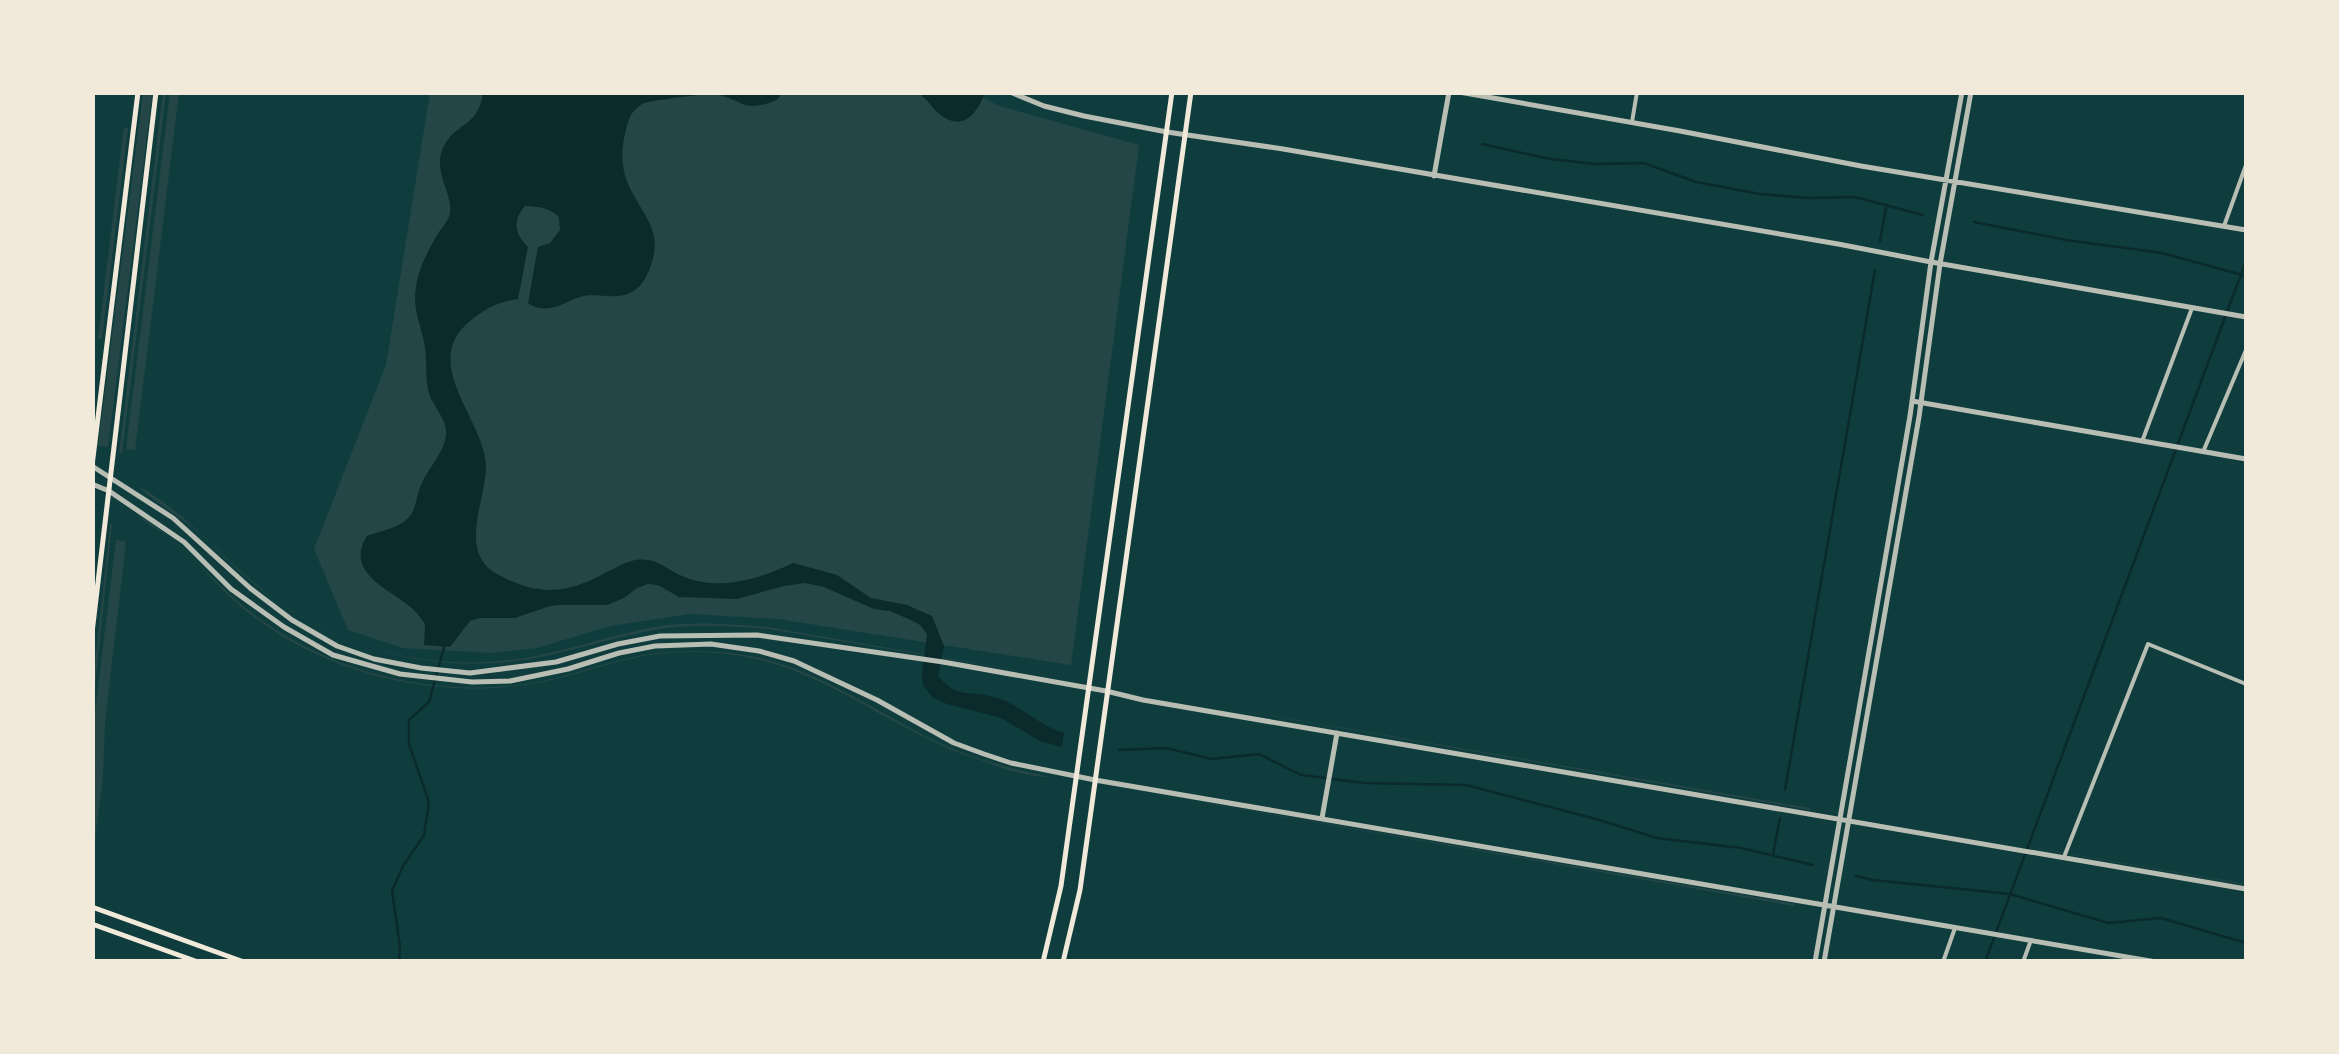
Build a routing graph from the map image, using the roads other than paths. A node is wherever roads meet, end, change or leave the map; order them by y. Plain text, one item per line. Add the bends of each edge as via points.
1 (138, 92) edge
2 (156, 92) edge
3 (1010, 92) edge
4 (1172, 92) edge
5 (1191, 92) edge
6 (1449, 92) edge
7 (1460, 92) edge
8 (1637, 92) edge
9 (1962, 92) edge
10 (1972, 92) edge
11 (1632, 122) junction
12 (1167, 132) junction
13 (1185, 135) junction
14 (2246, 164) edge
15 (1434, 176) junction
16 (1946, 179) junction
17 (1955, 181) junction
18 (2228, 227) junction
19 (2246, 230) edge
20 (1931, 262) junction
21 (1940, 264) junction
22 (2192, 308) junction
23 (2246, 317) edge
24 (2246, 350) edge
25 (1912, 402) junction
26 (1922, 403) junction
27 (2143, 441) junction
28 (2203, 452) junction
29 (2246, 458) edge
30 (92, 466) edge
31 (111, 477) junction
32 (92, 484) edge
33 (109, 491) junction
34 (92, 633) edge
35 (2246, 684) edge
36 (1090, 688) junction
37 (1106, 691) junction
38 (1337, 733) junction
39 (1075, 776) junction
40 (1095, 780) junction
41 (1322, 818) junction
42 (1840, 818) junction
43 (1850, 820) junction
44 (2064, 858) junction
45 (2246, 890) edge
46 (1825, 904) junction
47 (1834, 906) junction
48 (92, 907) edge
49 (92, 924) edge
50 (1955, 927) junction
51 (2031, 940) junction
52 (198, 962) edge
53 (244, 962) edge
54 (1043, 962) edge
55 (1064, 962) edge
56 (1815, 962) edge
57 (1824, 962) edge
58 (1943, 962) edge
59 (2023, 962) edge
60 (2156, 962) edge

1 - 30 main road
2 - 31 main road
3 - 12 street via 1044,106
4 - 12 main road
5 - 13 main road
6 - 15 street
7 - 11 street
8 - 11 street
9 - 16 street
10 - 17 street
11 - 16 street
12 - 13 street
12 - 36 main road
13 - 15 street
13 - 37 main road
14 - 18 street
15 - 20 street
16 - 17 street
16 - 20 street
17 - 18 street
17 - 21 street
18 - 19 street
20 - 21 street
20 - 25 street
21 - 22 street
21 - 26 street
22 - 23 street
22 - 27 street
24 - 28 street
25 - 26 street
25 - 42 street
26 - 27 street
26 - 43 street
27 - 28 street
28 - 29 street
30 - 31 street
31 - 33 main road
31 - 36 street via 173,518 292,620 374,659 470,673 681,634 757,635
32 - 33 street
33 - 34 main road
33 - 39 street via 184,542 231,589 332,655 400,674 472,682 510,681 654,646 759,651 794,660 968,749
35 - 44 street via 2148,644
36 - 37 street
36 - 39 main road
37 - 38 street
37 - 40 main road
38 - 41 street
38 - 42 street
39 - 40 street
39 - 54 main road
40 - 41 street
40 - 55 main road
41 - 46 street
42 - 43 street
42 - 46 street
43 - 44 street
43 - 47 street
44 - 45 street
46 - 47 street
46 - 56 street
47 - 50 street
47 - 57 street
48 - 53 main road
49 - 52 main road
50 - 51 street
50 - 58 street
51 - 59 street
51 - 60 street

